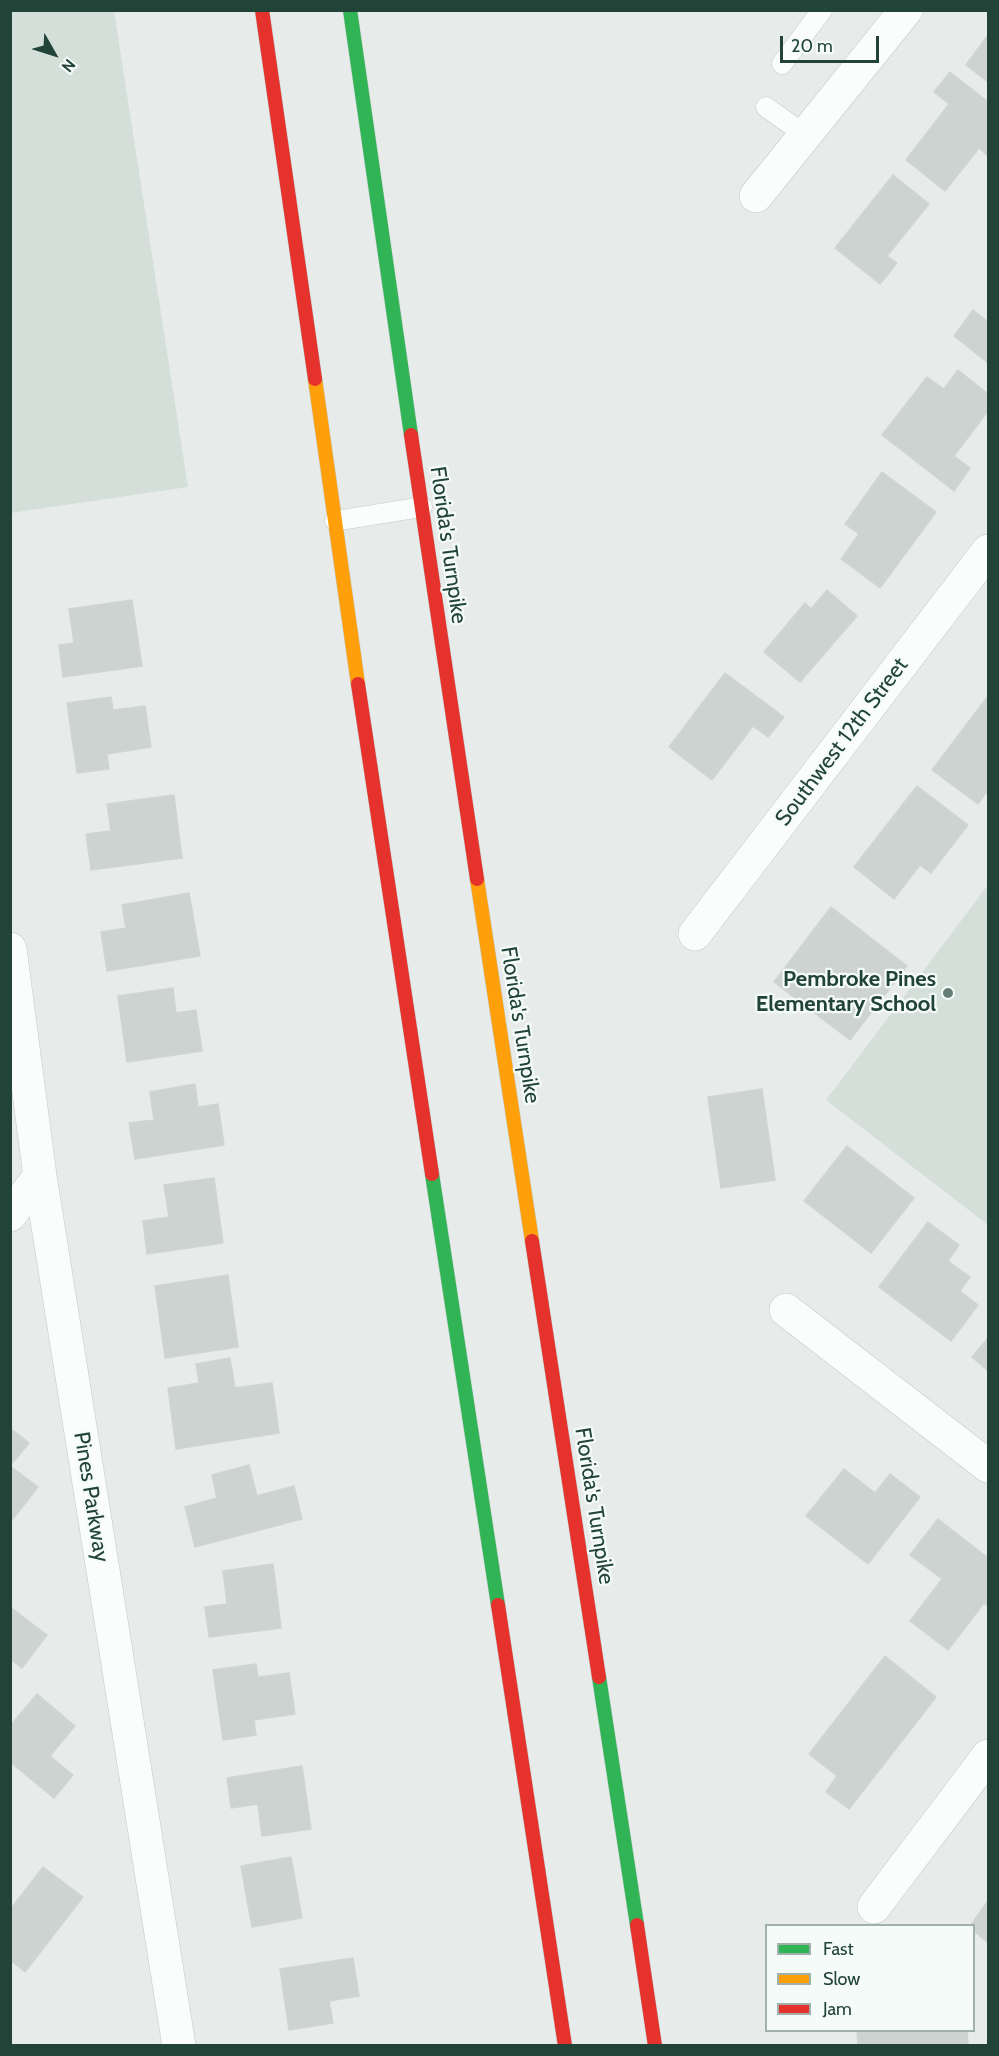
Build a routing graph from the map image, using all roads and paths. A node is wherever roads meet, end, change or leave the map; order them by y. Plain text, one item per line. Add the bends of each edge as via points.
1 (262, 10) edge
2 (350, 10) edge
3 (822, 10) edge
4 (906, 10) edge
5 (782, 64) dead end
6 (766, 107) dead end
7 (805, 135) junction
8 (756, 196) dead end
9 (422, 507) junction
10 (334, 521) junction
11 (988, 551) edge
12 (695, 934) dead end
13 (10, 949) edge
14 (40, 1176) junction
15 (10, 1215) edge
16 (786, 1310) dead end
17 (988, 1466) edge
18 (988, 1756) edge
19 (874, 1907) dead end
20 (178, 2046) edge
21 (566, 2046) edge
22 (655, 2046) edge

1 - 10 highway
2 - 9 highway, Florida's Turnpike
3 - 5 lane
4 - 7 street
6 - 7 lane
7 - 8 street
9 - 10 lane
9 - 22 highway, Florida's Turnpike
10 - 21 highway
11 - 12 street, Southwest 12th Street
13 - 14 street, Pines Parkway
14 - 15 street
14 - 20 street, Pines Parkway
16 - 17 street
18 - 19 street

